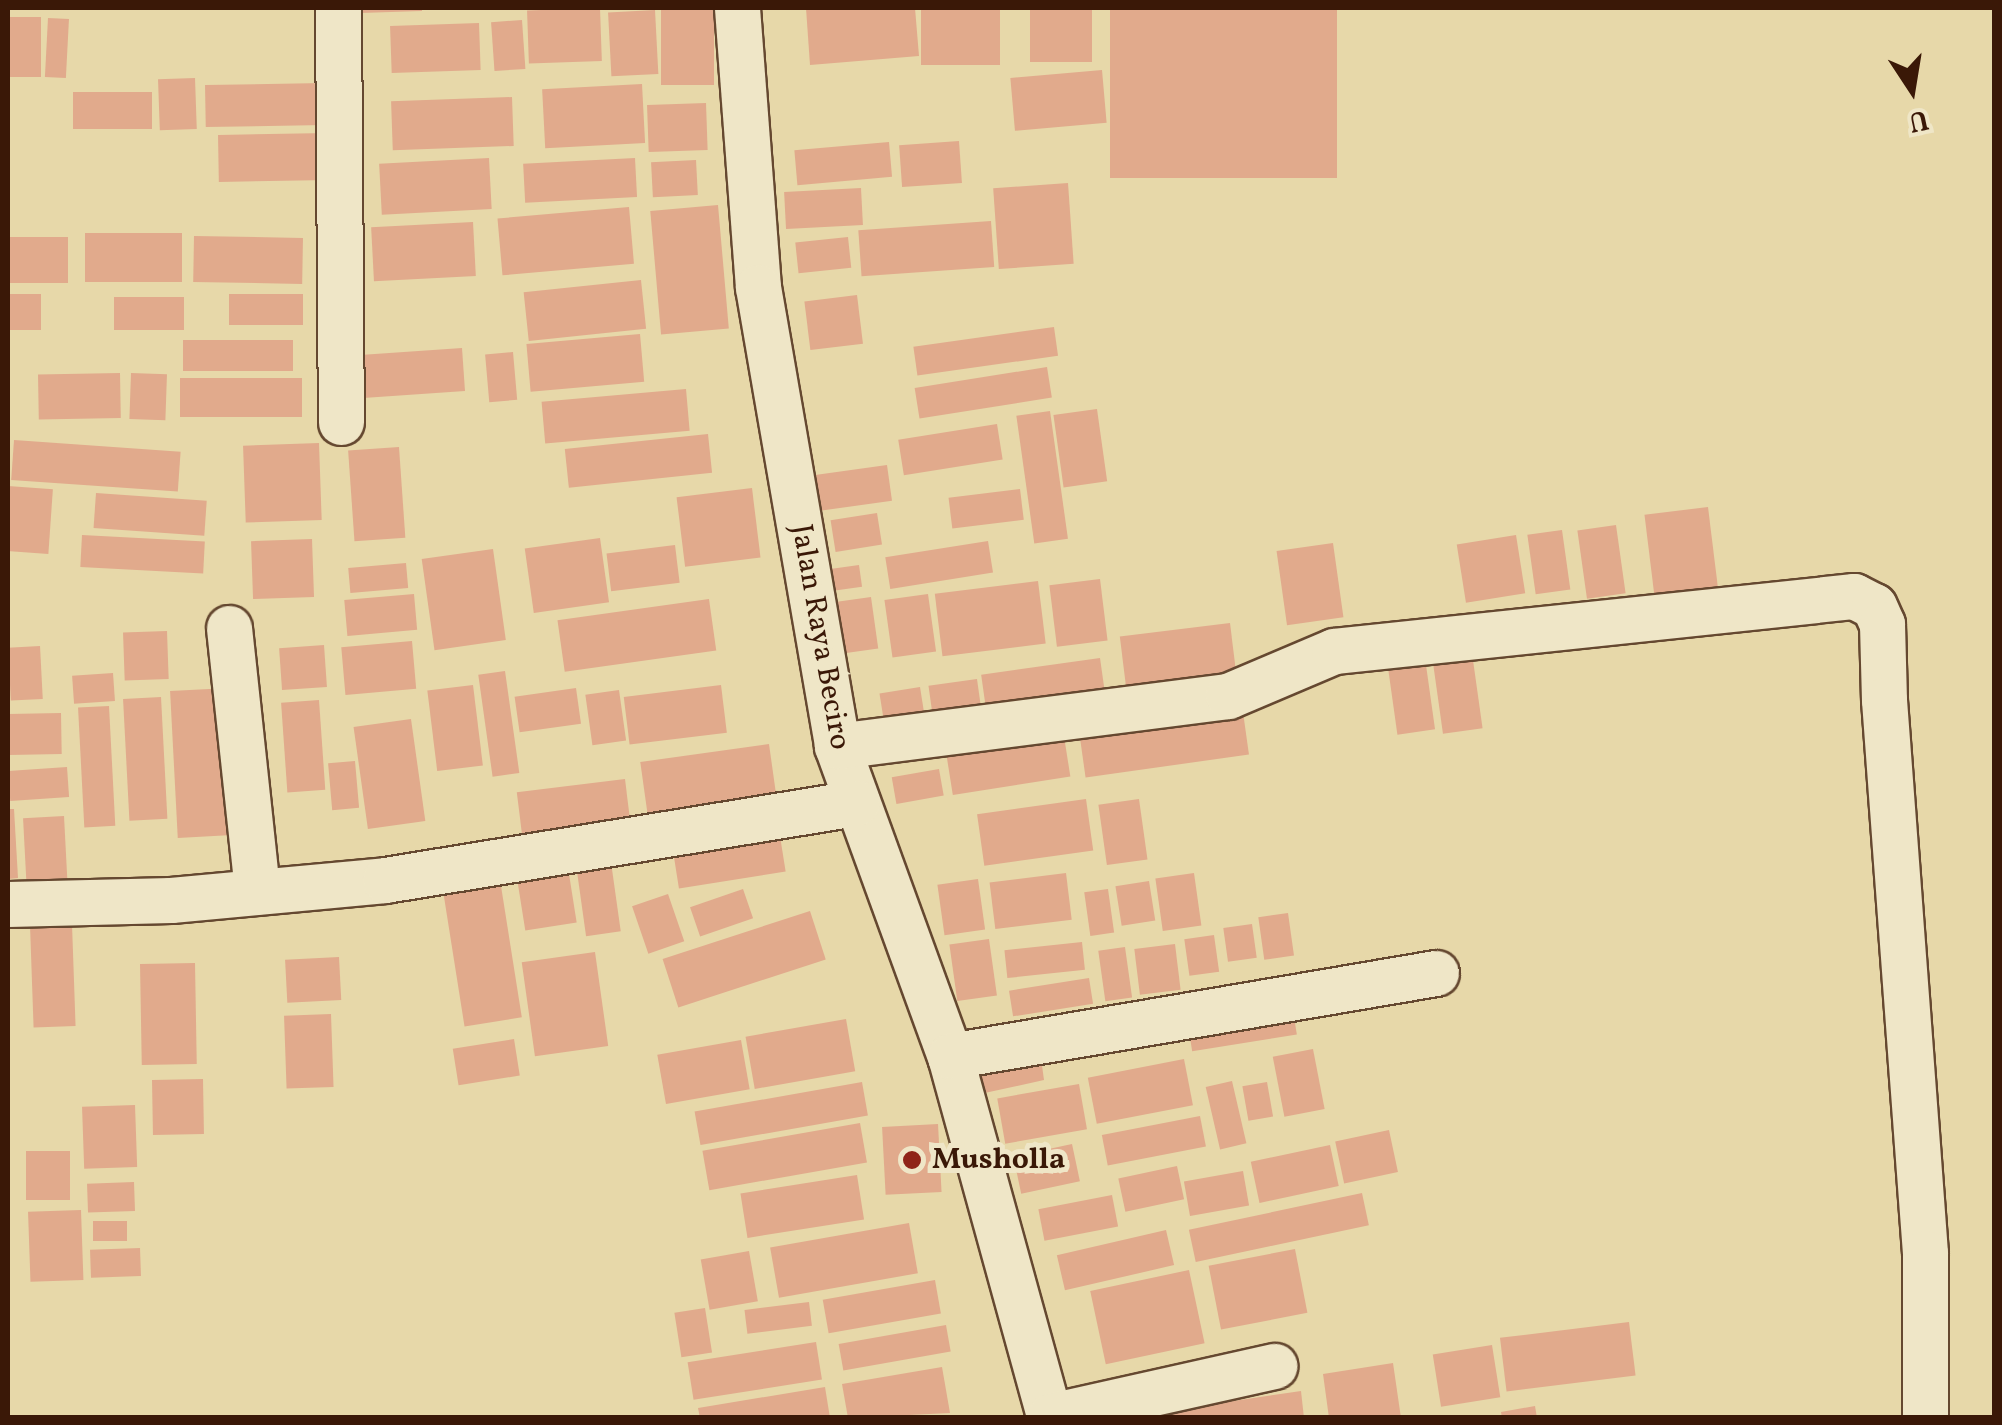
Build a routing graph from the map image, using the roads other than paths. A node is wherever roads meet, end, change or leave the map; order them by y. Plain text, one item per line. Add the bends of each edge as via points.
1 (338, 8) edge
2 (737, 8) edge
3 (340, 422) dead end
4 (229, 628) dead end
5 (837, 746) junction
6 (857, 804) junction
7 (257, 892) junction
8 (8, 904) edge
9 (1436, 973) dead end
10 (950, 1056) junction
11 (1274, 1366) dead end
12 (1050, 1417) edge
13 (1925, 1418) edge

1 - 3 street
2 - 5 street, Jalan Raya Beciro via 758,287
4 - 7 street
5 - 6 street, Jalan Raya Beciro
5 - 13 street via 1228,696 1334,650 1854,596 1874,606 1882,624 1925,1252
6 - 7 street via 385,880
6 - 10 street, Jalan Raya Beciro
7 - 8 street
9 - 10 street
10 - 12 street, Jalan Raya Beciro
11 - 12 street

